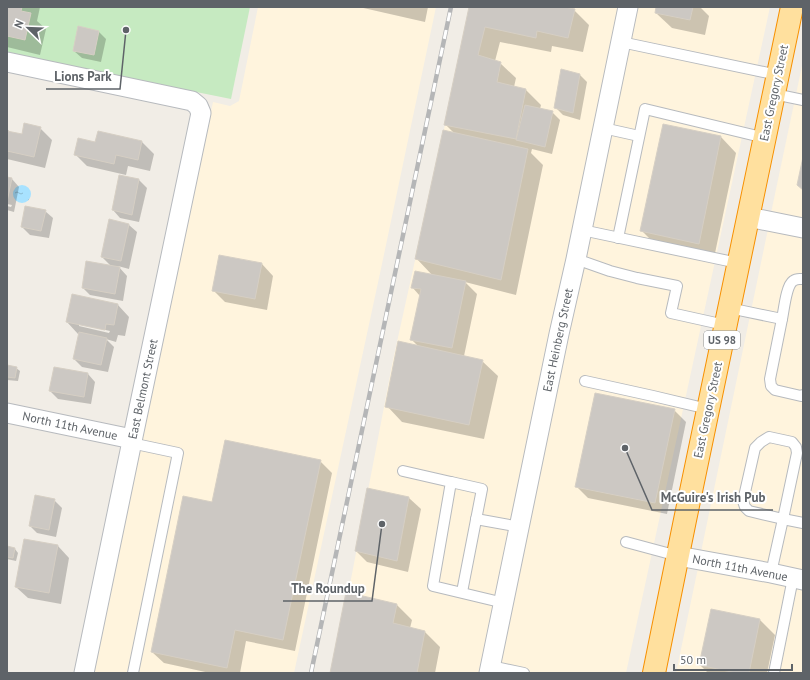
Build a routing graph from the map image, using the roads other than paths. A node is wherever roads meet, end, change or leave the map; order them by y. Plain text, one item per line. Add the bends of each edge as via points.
1 (628, 7) edge
2 (792, 7) edge
3 (621, 42) junction
4 (7, 62) edge
5 (776, 84) junction
6 (803, 100) edge
7 (603, 128) junction
8 (639, 136) junction
9 (765, 138) junction
10 (748, 217) junction
11 (803, 228) edge
12 (582, 230) junction
13 (618, 238) junction
14 (576, 259) junction
15 (738, 263) junction
16 (803, 279) edge
17 (727, 317) junction
18 (782, 319) junction
19 (585, 381) dead end
20 (803, 395) edge
21 (708, 409) junction
22 (7, 412) edge
23 (132, 441) junction
24 (404, 471) dead end
25 (451, 482) junction
26 (476, 519) junction
27 (783, 519) junction
28 (803, 523) edge
29 (520, 528) junction
30 (626, 542) dead end
31 (678, 556) junction
32 (771, 573) junction
33 (798, 579) edge
34 (462, 592) junction
35 (504, 603) junction
36 (490, 669) edge
37 (84, 673) edge
38 (133, 673) edge
39 (522, 673) edge
40 (654, 673) edge
41 (774, 673) edge

1 - 3 street, East Heinberg Street
2 - 5 highway, East Gregory Street / US 98
3 - 5 lane
3 - 7 street, East Heinberg Street
4 - 23 street, East Belmont Street via 192,101 201,113
5 - 6 lane
5 - 9 highway, East Gregory Street / US 98
7 - 8 lane
7 - 12 street, East Heinberg Street
8 - 9 lane via 645,109
8 - 13 lane
9 - 10 highway, East Gregory Street / US 98
10 - 11 street
10 - 15 highway, East Gregory Street / US 98
12 - 13 lane
12 - 14 street, East Heinberg Street
13 - 15 lane
14 - 17 lane via 610,271 677,286 671,313
14 - 29 street, East Heinberg Street
15 - 17 highway, East Gregory Street / US 98
16 - 18 lane via 793,281 789,288
17 - 18 lane
17 - 21 highway, East Gregory Street / US 98
18 - 20 lane via 770,379 771,386 775,390
19 - 21 lane
21 - 31 highway, East Gregory Street / US 98
22 - 23 street, North 11th Avenue
23 - 37 street, East Belmont Street
23 - 38 lane via 178,453
24 - 25 lane
25 - 26 lane via 482,489
25 - 34 lane via 433,586
26 - 29 lane
26 - 34 lane
27 - 27 lane via 797,453 796,447 792,442 768,437 755,448 743,501 749,511
27 - 28 lane
27 - 32 lane
29 - 35 street, East Heinberg Street
30 - 31 lane
31 - 32 street, North 11th Avenue
31 - 40 highway, East Gregory Street / US 98
32 - 33 street, North 11th Avenue
33 - 41 lane
34 - 35 lane
35 - 36 street, East Heinberg Street
36 - 39 lane

